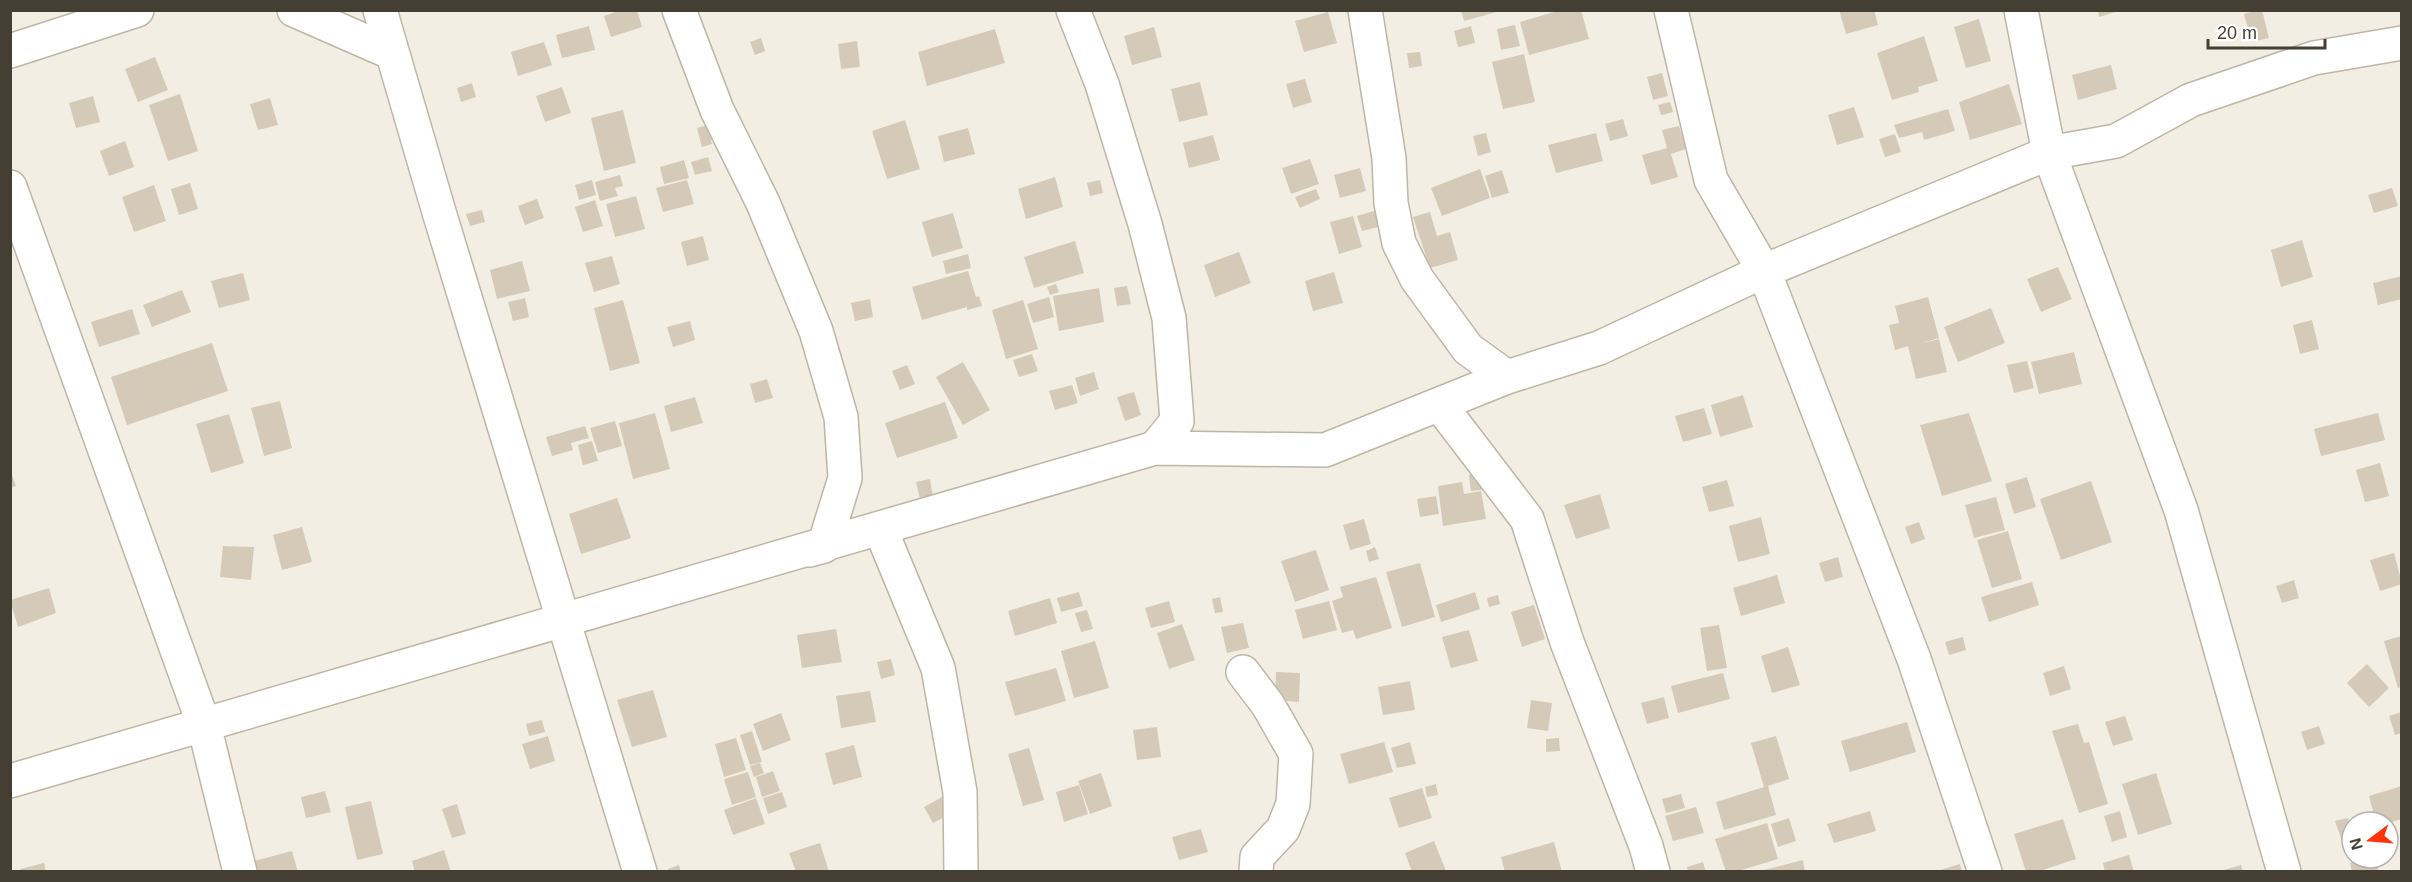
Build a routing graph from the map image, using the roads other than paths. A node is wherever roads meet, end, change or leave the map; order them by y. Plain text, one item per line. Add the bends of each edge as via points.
1 (137, 10) edge
2 (294, 10) edge
3 (380, 10) edge
4 (679, 10) edge
5 (1073, 10) edge
6 (1365, 10) edge
7 (1671, 10) edge
8 (2021, 10) edge
9 (2402, 43) edge
10 (10, 51) edge
11 (392, 53) junction
12 (2049, 153) junction
13 (10, 187) edge
14 (1764, 271) junction
15 (1507, 376) junction
16 (1440, 405) junction
17 (1155, 448) junction
18 (880, 528) junction
19 (769, 560) junction
20 (564, 620) junction
21 (1242, 672) dead end
22 (204, 725) junction
23 (10, 781) edge
24 (240, 872) edge
25 (640, 872) edge
26 (961, 872) edge
27 (1256, 872) edge
28 (1653, 872) edge
29 (1985, 872) edge
30 (2284, 872) edge

1 - 10 street
2 - 11 street
3 - 11 street
4 - 19 street via 717,110 763,203 816,331 841,417 845,478 824,546
5 - 17 street via 1102,84 1169,318 1177,421
6 - 15 street via 1399,243 1417,279 1468,348
7 - 14 street via 1712,180
8 - 12 street
9 - 12 street via 2313,58 2191,100 2116,141
11 - 20 street
12 - 14 street
12 - 30 street via 2181,510
13 - 22 street
14 - 15 street via 1599,348
14 - 29 street via 1914,659
15 - 16 street
16 - 17 street via 1325,450
16 - 28 street via 1527,519 1567,642
17 - 18 street
18 - 19 street
18 - 26 street via 938,668 960,792
19 - 20 street
20 - 22 street
20 - 25 street
21 - 27 street via 1268,705 1296,754 1293,804 1283,829 1257,857
22 - 23 street
22 - 24 street

